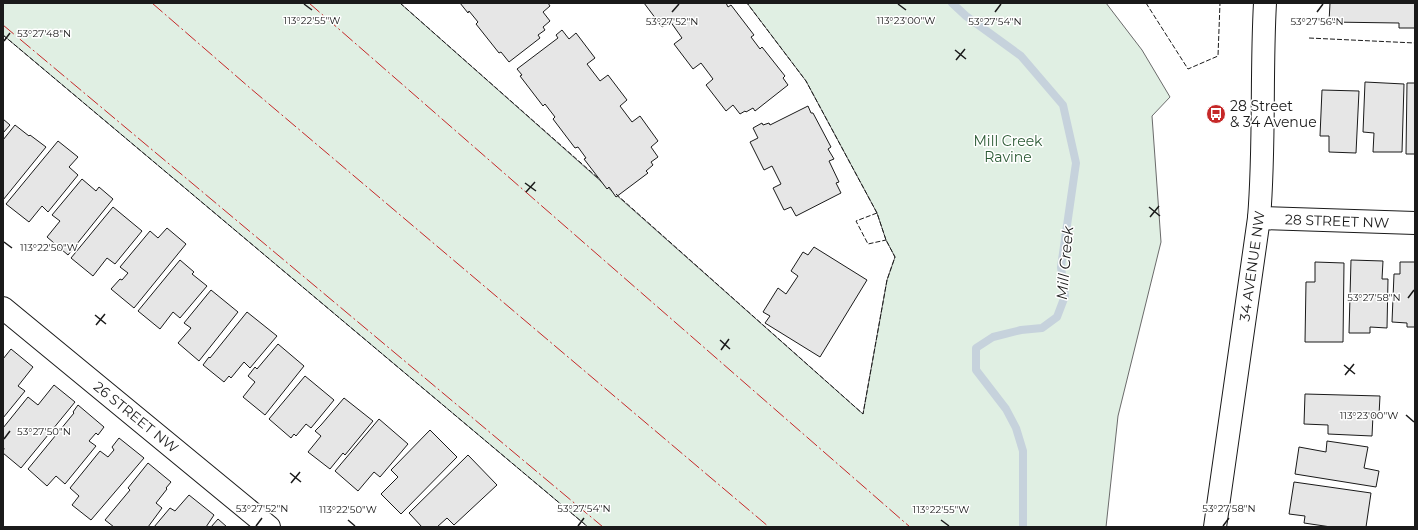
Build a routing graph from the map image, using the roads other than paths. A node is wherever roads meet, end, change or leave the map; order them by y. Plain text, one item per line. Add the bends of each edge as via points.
1 (1265, 3) edge
2 (1259, 218) junction
3 (1415, 223) edge
4 (3, 308) edge
5 (269, 527) edge
6 (1215, 527) edge

1 - 2 street, 34 AVENUE NW via 1262,186
2 - 3 street, 28 STREET NW
2 - 6 street, 34 AVENUE NW
4 - 5 street, 26 STREET NW

